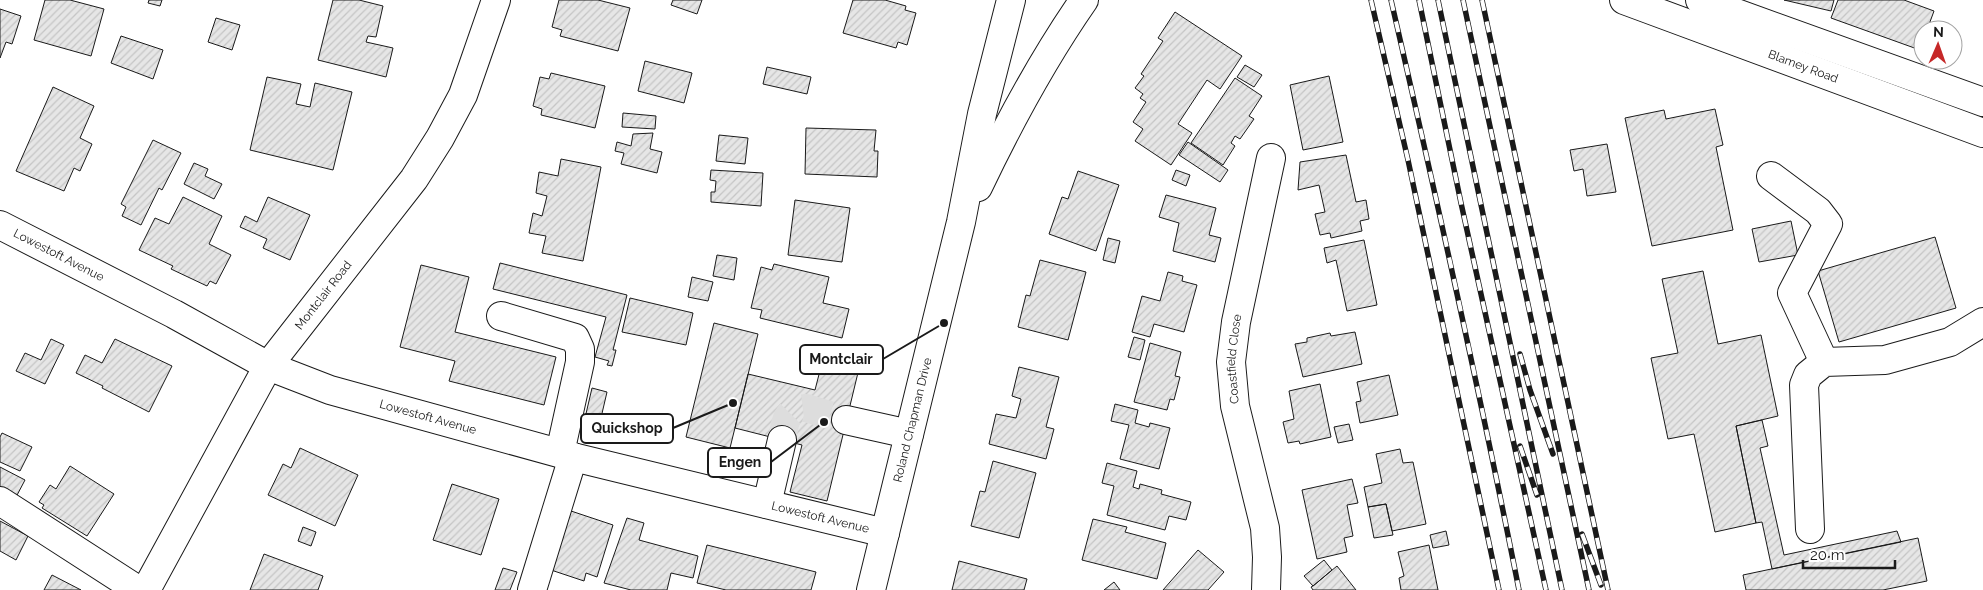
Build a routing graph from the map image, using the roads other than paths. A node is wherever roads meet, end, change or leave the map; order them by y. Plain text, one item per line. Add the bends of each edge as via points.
1 (496, 0) edge
2 (1011, 0) edge
3 (1084, 0) edge
4 (1624, 0) edge
5 (1700, 0) edge
6 (1983, 102) edge
7 (1983, 133) edge
8 (1271, 158) dead end
9 (1770, 176) dead end
10 (961, 222) junction
11 (0, 225) edge
12 (501, 316) dead end
13 (1983, 322) edge
14 (1824, 362) junction
15 (268, 366) junction
16 (846, 420) tunnel mouth
17 (909, 434) junction
18 (782, 440) tunnel mouth
19 (566, 455) junction
20 (0, 501) edge
21 (767, 504) junction
22 (1810, 529) dead end
23 (886, 533) junction
24 (138, 590) edge
25 (146, 590) edge
26 (532, 590) edge
27 (871, 590) edge
28 (1266, 590) edge

1 - 15 street, Montclair Road via 463,95 440,138 414,179
2 - 10 street, Roland Chapman Drive via 982,114
3 - 10 street, Roland Chapman Drive via 1057,39 1006,128
4 - 7 street, Blamey Road
5 - 6 street
8 - 28 street, Coastfield Close via 1236,322 1231,362 1235,406 1265,528
9 - 14 street via 1818,211 1828,224 1792,293
10 - 17 street, Roland Chapman Drive
11 - 15 street, Lowestoft Avenue
12 - 19 street via 575,338 578,343 580,355
13 - 14 street via 1950,342 1885,360
14 - 22 street via 1808,376 1804,385
15 - 19 street, Lowestoft Avenue via 330,390
15 - 25 street, Montclair Road
16 - 17 street
17 - 23 street, Roland Chapman Drive
18 - 21 street
19 - 21 street, Lowestoft Avenue
19 - 26 street
20 - 24 street
21 - 23 street, Lowestoft Avenue
23 - 27 street, Roland Chapman Drive

